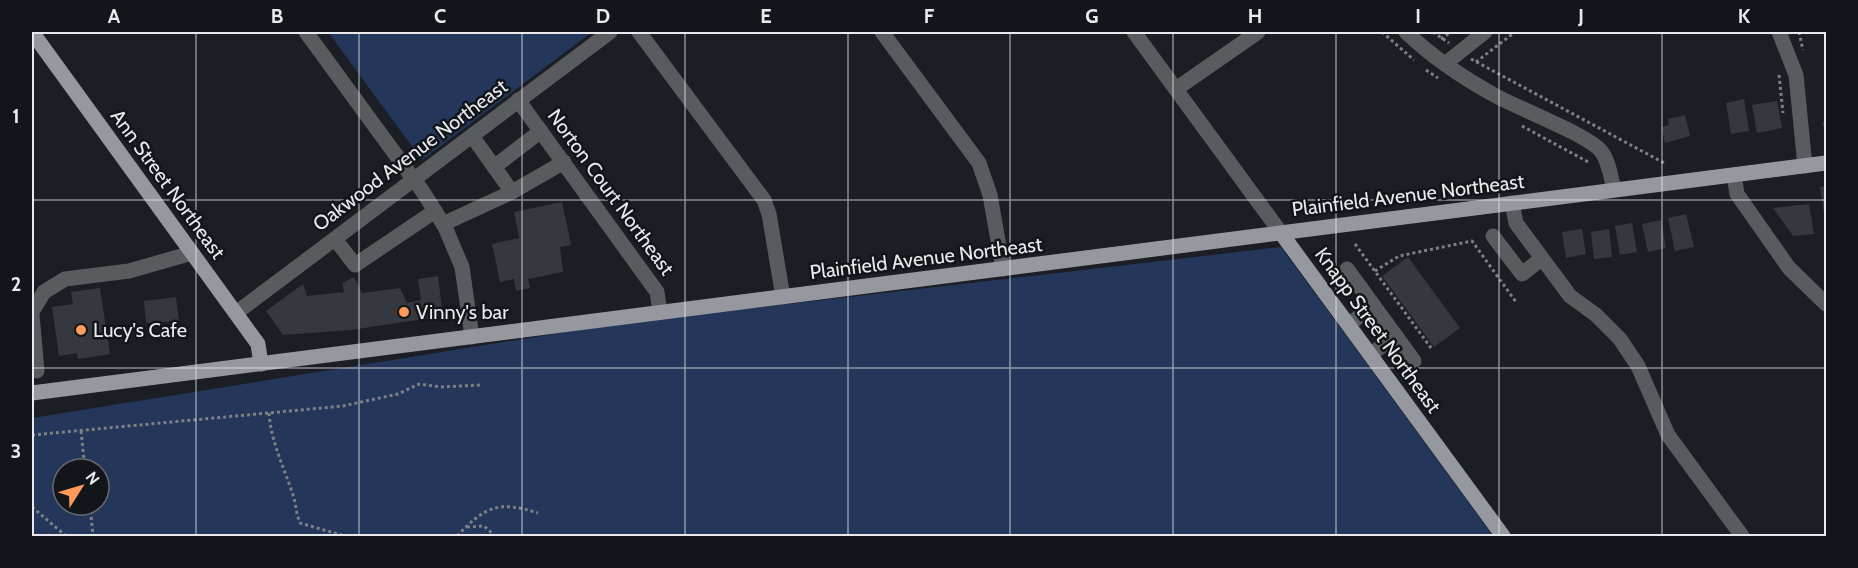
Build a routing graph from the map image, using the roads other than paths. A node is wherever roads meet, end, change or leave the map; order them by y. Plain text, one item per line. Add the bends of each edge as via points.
1 (32, 32) edge
2 (306, 32) edge
3 (610, 32) edge
4 (639, 32) edge
5 (882, 32) edge
6 (1134, 32) edge
7 (1258, 32) edge
8 (1406, 32) edge
9 (1485, 32) edge
10 (1779, 32) edge
11 (1446, 63) junction
12 (1176, 89) junction
13 (518, 100) junction
14 (541, 131) junction
15 (472, 136) junction
16 (564, 162) junction
17 (1827, 163) edge
18 (1805, 166) junction
19 (494, 167) junction
20 (1734, 175) junction
21 (414, 180) junction
22 (1614, 190) junction
23 (512, 192) junction
24 (1512, 203) junction
25 (439, 217) junction
26 (1281, 233) junction
27 (1493, 236) dead end
28 (335, 239) junction
29 (192, 253) junction
30 (1541, 259) junction
31 (1003, 269) junction
32 (1347, 269) dead end
33 (783, 297) junction
34 (1827, 304) edge
35 (1374, 306) junction
36 (660, 312) junction
37 (236, 313) junction
38 (32, 314) edge
39 (1348, 324) junction
40 (1396, 336) junction
41 (472, 337) junction
42 (1371, 354) junction
43 (1414, 361) dead end
44 (261, 364) junction
45 (37, 371) dead end
46 (32, 393) edge
47 (1503, 537) edge
48 (1742, 537) edge

1 - 29 main road, Ann Street Northeast
2 - 21 street
3 - 13 street, Oakwood Avenue Northeast
4 - 33 street via 764,200
5 - 31 street via 980,163
6 - 12 street, Knapp Street Northeast
7 - 12 street
8 - 11 street
9 - 11 street
10 - 18 street via 1796,75
11 - 22 street via 1494,95 1601,151
12 - 26 street, Knapp Street Northeast
13 - 14 street, Norton Court Northeast
13 - 15 street, Oakwood Avenue Northeast
14 - 16 street, Norton Court Northeast
14 - 19 street
15 - 19 street
15 - 21 street, Oakwood Avenue Northeast
16 - 23 street
16 - 36 street, Norton Court Northeast via 657,292
17 - 18 main road, Plainfield Avenue Northeast
18 - 20 main road, Plainfield Avenue Northeast
19 - 23 street
20 - 22 main road, Plainfield Avenue Northeast
20 - 34 street via 1737,194 1789,268
21 - 25 street
21 - 28 street, Oakwood Avenue Northeast
22 - 24 main road, Plainfield Avenue Northeast
23 - 25 street
24 - 26 main road, Plainfield Avenue Northeast
24 - 30 street via 1516,223
25 - 28 street via 355,264
25 - 41 street via 462,267
26 - 31 main road, Plainfield Avenue Northeast
26 - 39 main road, Knapp Street Northeast
27 - 30 street via 1522,274
28 - 37 street, Oakwood Avenue Northeast
29 - 37 main road, Ann Street Northeast
29 - 38 street via 129,271 65,279 44,292
30 - 48 street via 1570,296 1620,339 1638,366 1668,435
31 - 33 main road, Plainfield Avenue Northeast
32 - 35 street
33 - 36 main road, Plainfield Avenue Northeast
35 - 39 street
35 - 40 street
36 - 41 main road, Plainfield Avenue Northeast
37 - 44 main road, Ann Street Northeast via 258,344
38 - 45 street
39 - 42 main road, Knapp Street Northeast
40 - 42 street
40 - 43 street
41 - 44 main road, Plainfield Avenue Northeast
42 - 47 main road, Knapp Street Northeast
44 - 46 main road, Plainfield Avenue Northeast

